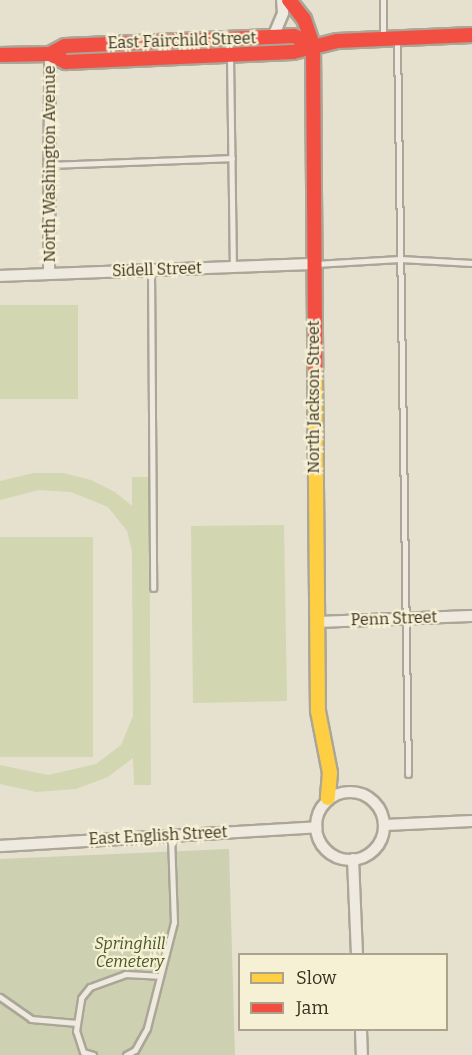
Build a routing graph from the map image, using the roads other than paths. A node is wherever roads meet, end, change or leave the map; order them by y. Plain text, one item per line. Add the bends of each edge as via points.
1 (282, 0) edge
2 (290, 0) edge
3 (383, 0) edge
4 (472, 35) edge
5 (273, 37) junction
6 (390, 38) junction
7 (313, 45) junction
8 (50, 54) junction
9 (230, 55) junction
10 (0, 56) edge
11 (232, 158) junction
12 (51, 165) junction
13 (400, 259) junction
14 (472, 263) edge
15 (313, 264) junction
16 (233, 268) junction
17 (151, 270) junction
18 (50, 274) junction
19 (0, 276) edge
20 (153, 588) dead end
21 (472, 616) edge
22 (406, 619) junction
23 (316, 622) junction
24 (408, 774) dead end
25 (328, 798) junction
26 (472, 821) edge
27 (385, 825) junction
28 (316, 826) junction
29 (171, 835) junction
30 (0, 846) edge
31 (353, 860) junction
32 (357, 953) edge
33 (159, 976) junction
34 (0, 997) edge
35 (77, 1023) junction
36 (361, 1031) edge
37 (82, 1053) edge
38 (136, 1053) edge
39 (93, 1055) edge
40 (126, 1055) edge
41 (362, 1055) edge

1 - 5 street via 284,13
2 - 7 street, North Jackson Street via 304,20
3 - 6 lane
4 - 6 street, East Fairchild Street
5 - 7 street, East Fairchild Street via 294,36
5 - 8 street, East Fairchild Street via 65,46
6 - 7 street, East Fairchild Street
6 - 13 lane
7 - 9 street, East Fairchild Street via 293,52
7 - 15 street, North Jackson Street
8 - 9 street, East Fairchild Street via 66,62
8 - 10 street, East Fairchild Street
8 - 12 street, North Washington Avenue
9 - 11 lane
11 - 12 lane
11 - 16 lane
12 - 18 street, North Washington Avenue
13 - 14 lane
13 - 15 lane
13 - 22 lane
15 - 16 street, Sidell Street
15 - 23 street, North Jackson Street
16 - 17 street, Sidell Street
17 - 18 street, Sidell Street
17 - 20 lane
18 - 19 street, Sidell Street
21 - 22 street, Penn Street
22 - 23 street, Penn Street
22 - 24 lane
23 - 25 street, North Jackson Street via 319,720 330,773
25 - 27 street via 347,792 370,798 384,814
25 - 28 street via 317,815
26 - 27 street
27 - 31 street via 385,836 378,848
28 - 29 street, East English Street
28 - 31 street via 328,853
29 - 30 street, East English Street
29 - 33 lane via 174,922
31 - 32 street
33 - 35 lane via 125,974 90,987 81,998
33 - 38 lane via 155,1004
34 - 35 lane via 31,1019
35 - 37 lane
36 - 41 street
37 - 39 lane
38 - 40 lane

